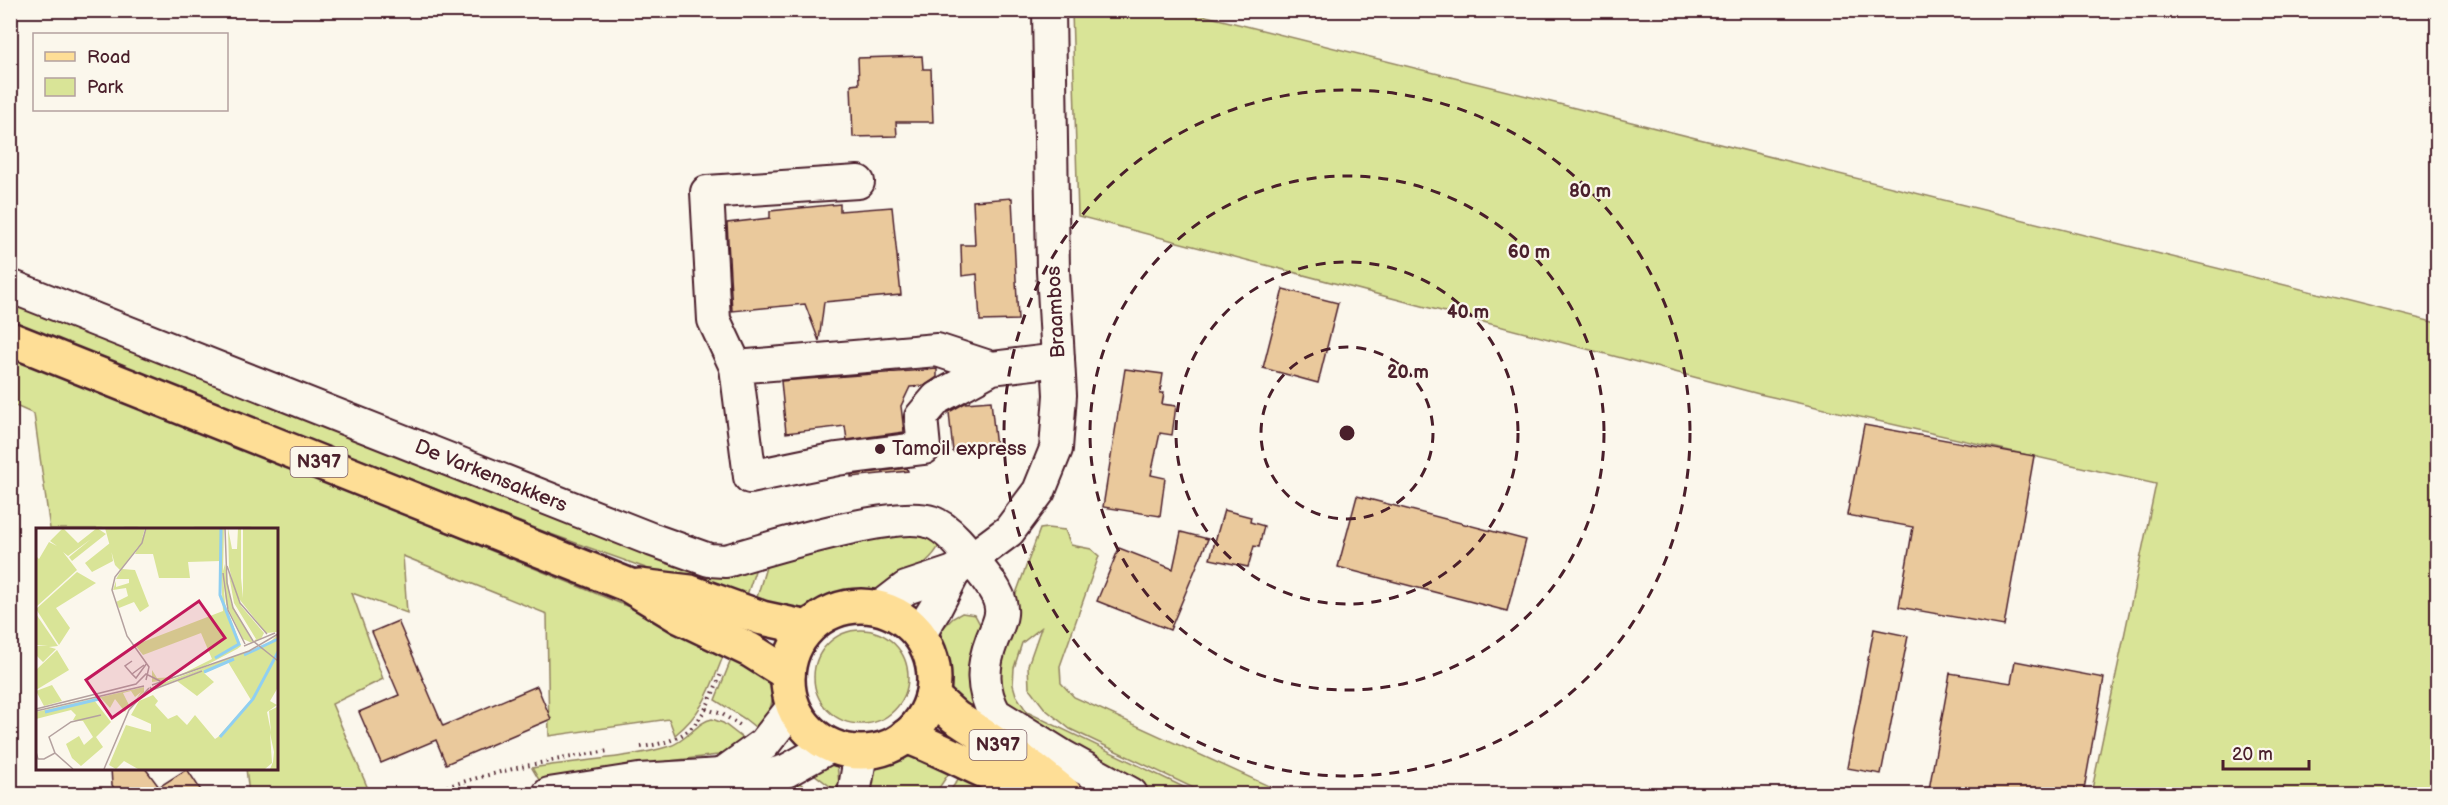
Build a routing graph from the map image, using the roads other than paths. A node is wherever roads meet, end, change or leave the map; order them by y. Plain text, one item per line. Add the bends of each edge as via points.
1 (1049, 10) edge
2 (858, 182) dead end
3 (10, 286) edge
4 (10, 339) edge
5 (1058, 360) junction
6 (736, 367) junction
7 (992, 368) junction
8 (963, 565) junction
9 (628, 585) junction
10 (880, 608) junction
11 (808, 628) junction
12 (919, 635) junction
13 (788, 674) junction
14 (932, 696) junction
15 (793, 707) junction
16 (906, 736) junction
17 (846, 749) junction
18 (721, 775) junction
19 (549, 795) edge
20 (854, 795) edge
21 (1041, 795) edge
22 (1065, 795) edge
23 (1131, 795) edge

1 - 5 street, Braambos
2 - 6 street via 707,192 714,320
3 - 8 street, De Varkensakkers via 709,560 726,561 889,520 918,519 941,527
4 - 9 main road, N397
5 - 7 street
5 - 8 street, Braambos via 1059,434 1045,478 1031,505 1009,531
6 - 7 street via 937,350
6 - 7 street via 750,477 837,459 924,448 921,417 937,398
8 - 10 street, Braambos via 906,588
8 - 12 street, Braambos
8 - 23 street, De Varkensakkers via 994,589 1001,613 982,675 995,714
9 - 11 main road, N397 via 690,592 762,618
9 - 13 main road, N397
10 - 11 main road via 840,609
10 - 12 main road via 900,617
11 - 13 main road via 791,657
12 - 14 main road via 930,655
13 - 15 main road
14 - 16 main road via 922,718
14 - 22 main road, N397 via 955,717 1034,769
15 - 17 main road via 809,729
15 - 18 street via 764,744
16 - 17 main road via 892,745
16 - 21 main road, N397
17 - 18 street via 764,777
17 - 20 street
18 - 19 street via 639,780

